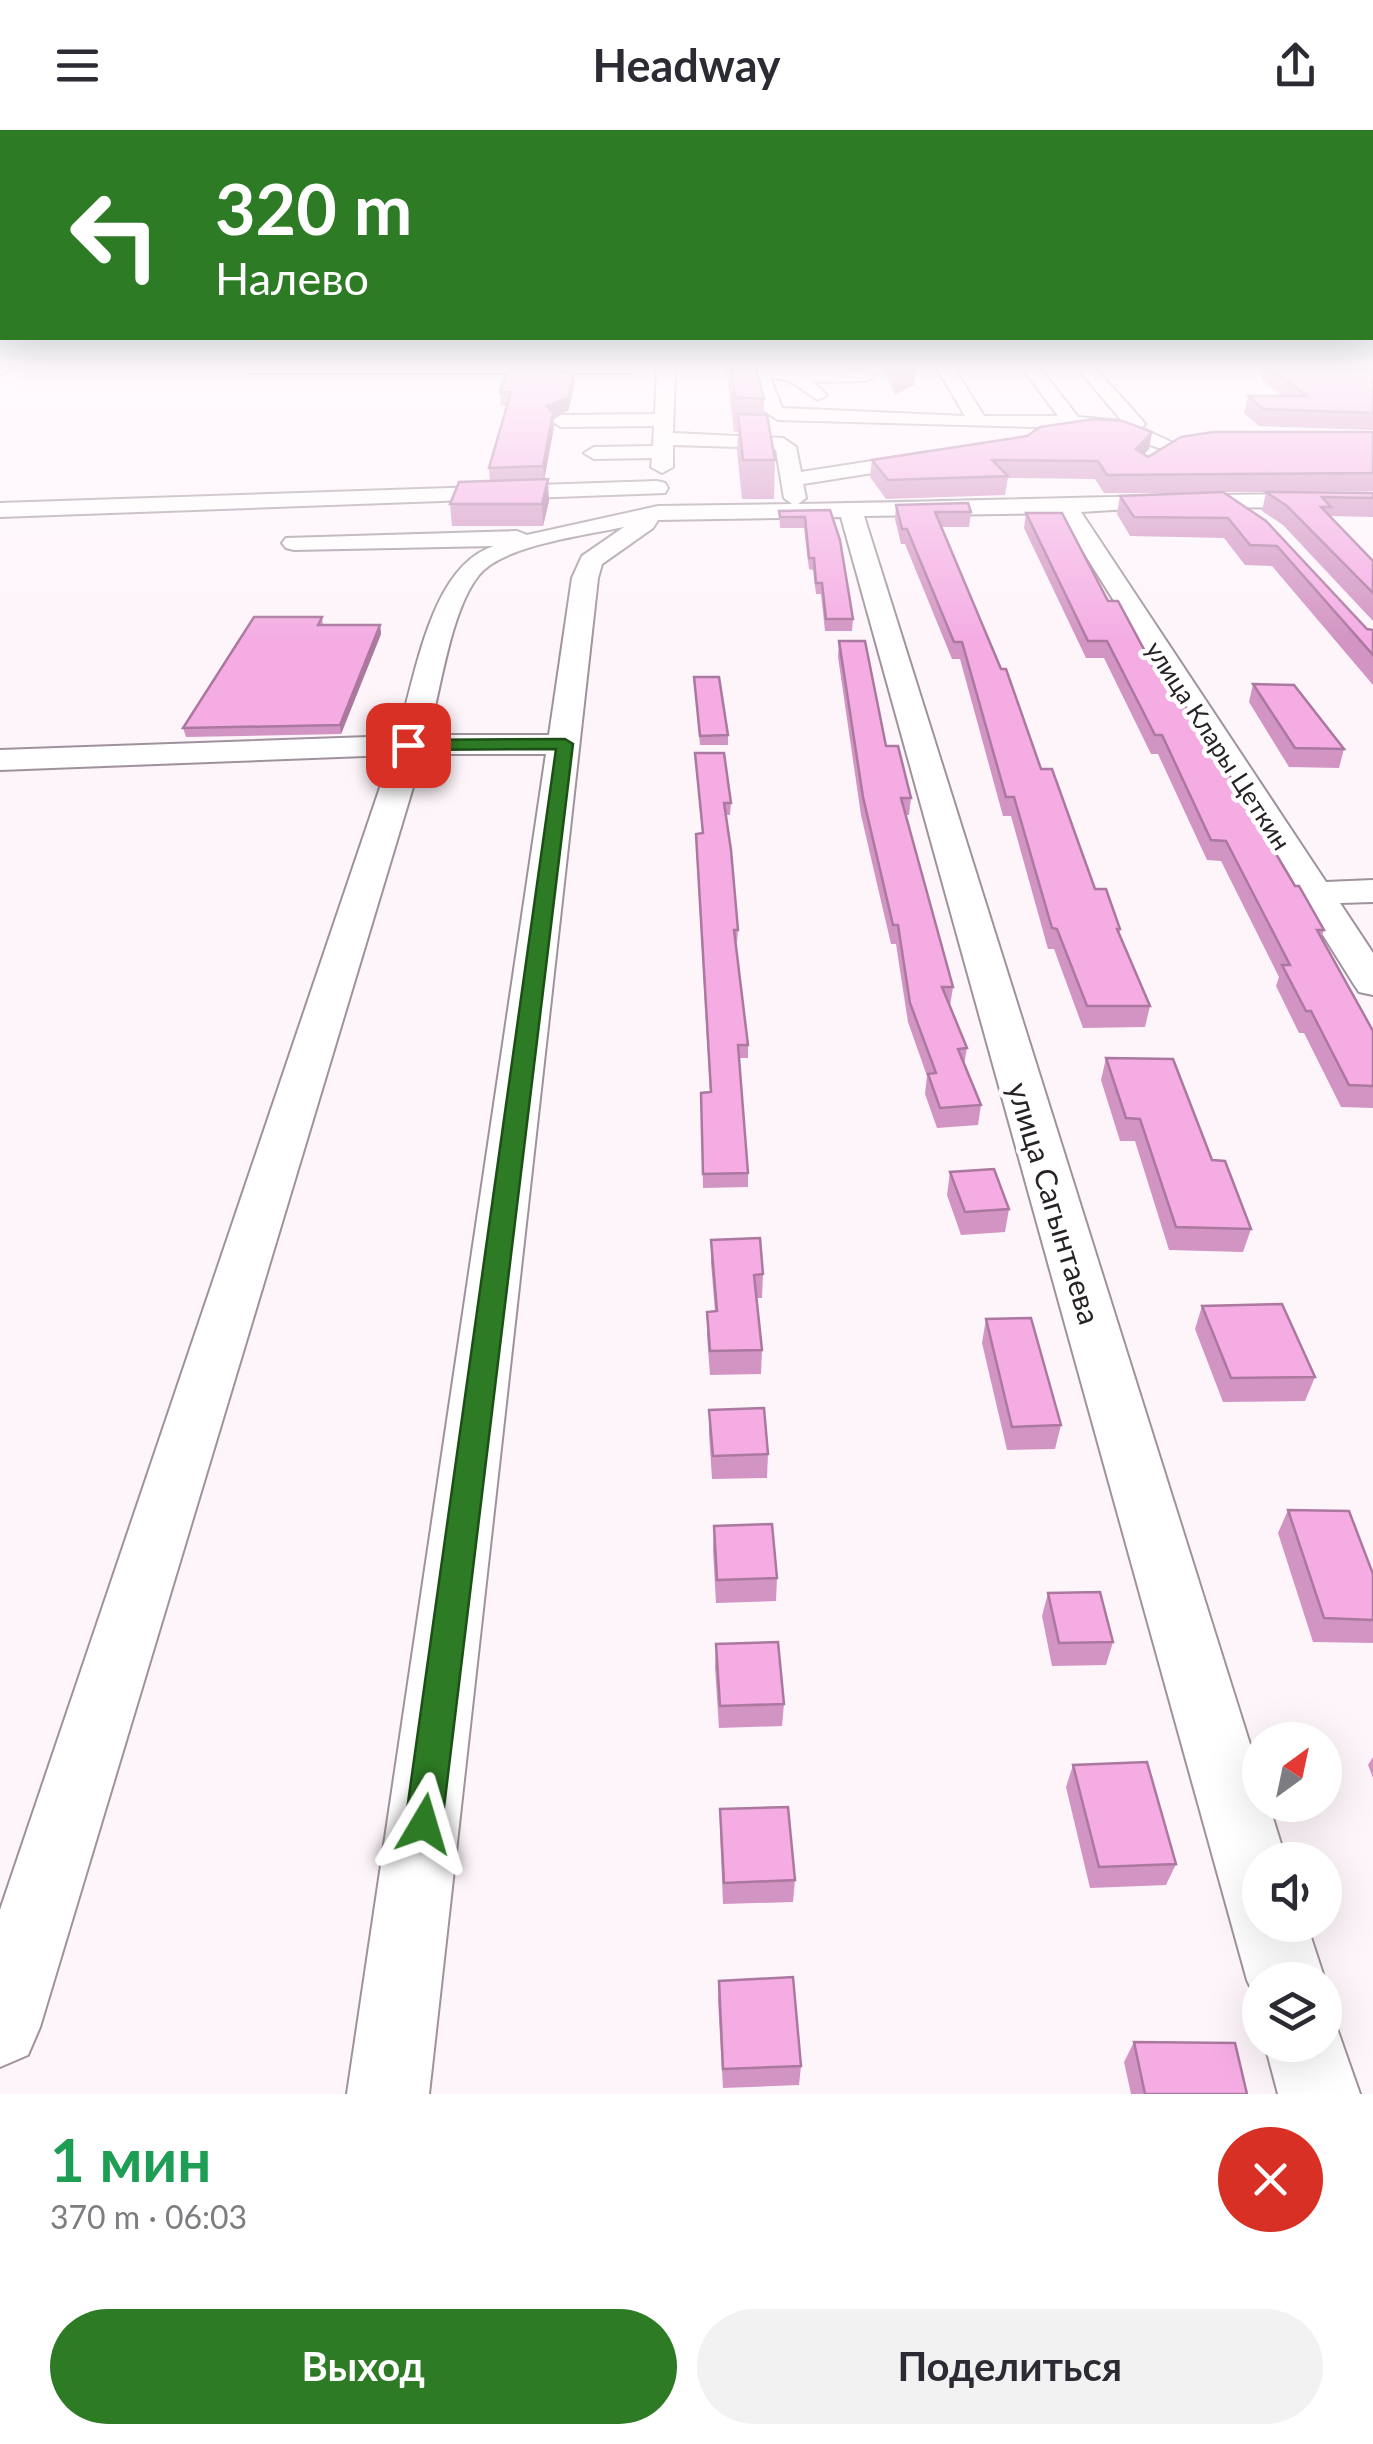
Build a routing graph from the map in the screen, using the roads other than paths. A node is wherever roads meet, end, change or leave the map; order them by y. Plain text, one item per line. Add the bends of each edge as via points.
1 (661, 460) edge
2 (790, 460) edge
3 (937, 460) edge
4 (1164, 460) edge
5 (1154, 483) junction
6 (658, 492) junction
7 (800, 496) junction
8 (1225, 500) junction
9 (1373, 501) edge
10 (1066, 506) junction
11 (0, 510) edge
12 (850, 512) junction
13 (1256, 522) edge
14 (544, 537) junction
15 (294, 543) dead end
16 (565, 744) junction
17 (408, 745) junction
18 (0, 760) edge
19 (1373, 891) edge
20 (1314, 893) junction
21 (1373, 983) edge
22 (1245, 1842) edge
23 (0, 2027) edge
24 (1310, 2062) edge
25 (388, 2094) edge
26 (1319, 2094) edge

1 - 6 street
2 - 7 street
3 - 7 street
4 - 5 street
5 - 8 street
5 - 10 street
6 - 7 street
6 - 7 street via 713,499
6 - 11 street
6 - 14 street via 593,526
6 - 16 street via 592,560 585,578
7 - 12 street
8 - 9 street
8 - 13 street
10 - 12 street
10 - 20 street, улица Клары Цеткин
12 - 22 street, улица Сагынтаева
14 - 15 street
14 - 17 street via 490,555 469,570 448,613
16 - 17 street
16 - 25 street
17 - 18 street
17 - 23 street
19 - 20 street
20 - 21 street, улица Клары Цеткин
24 - 26 street

